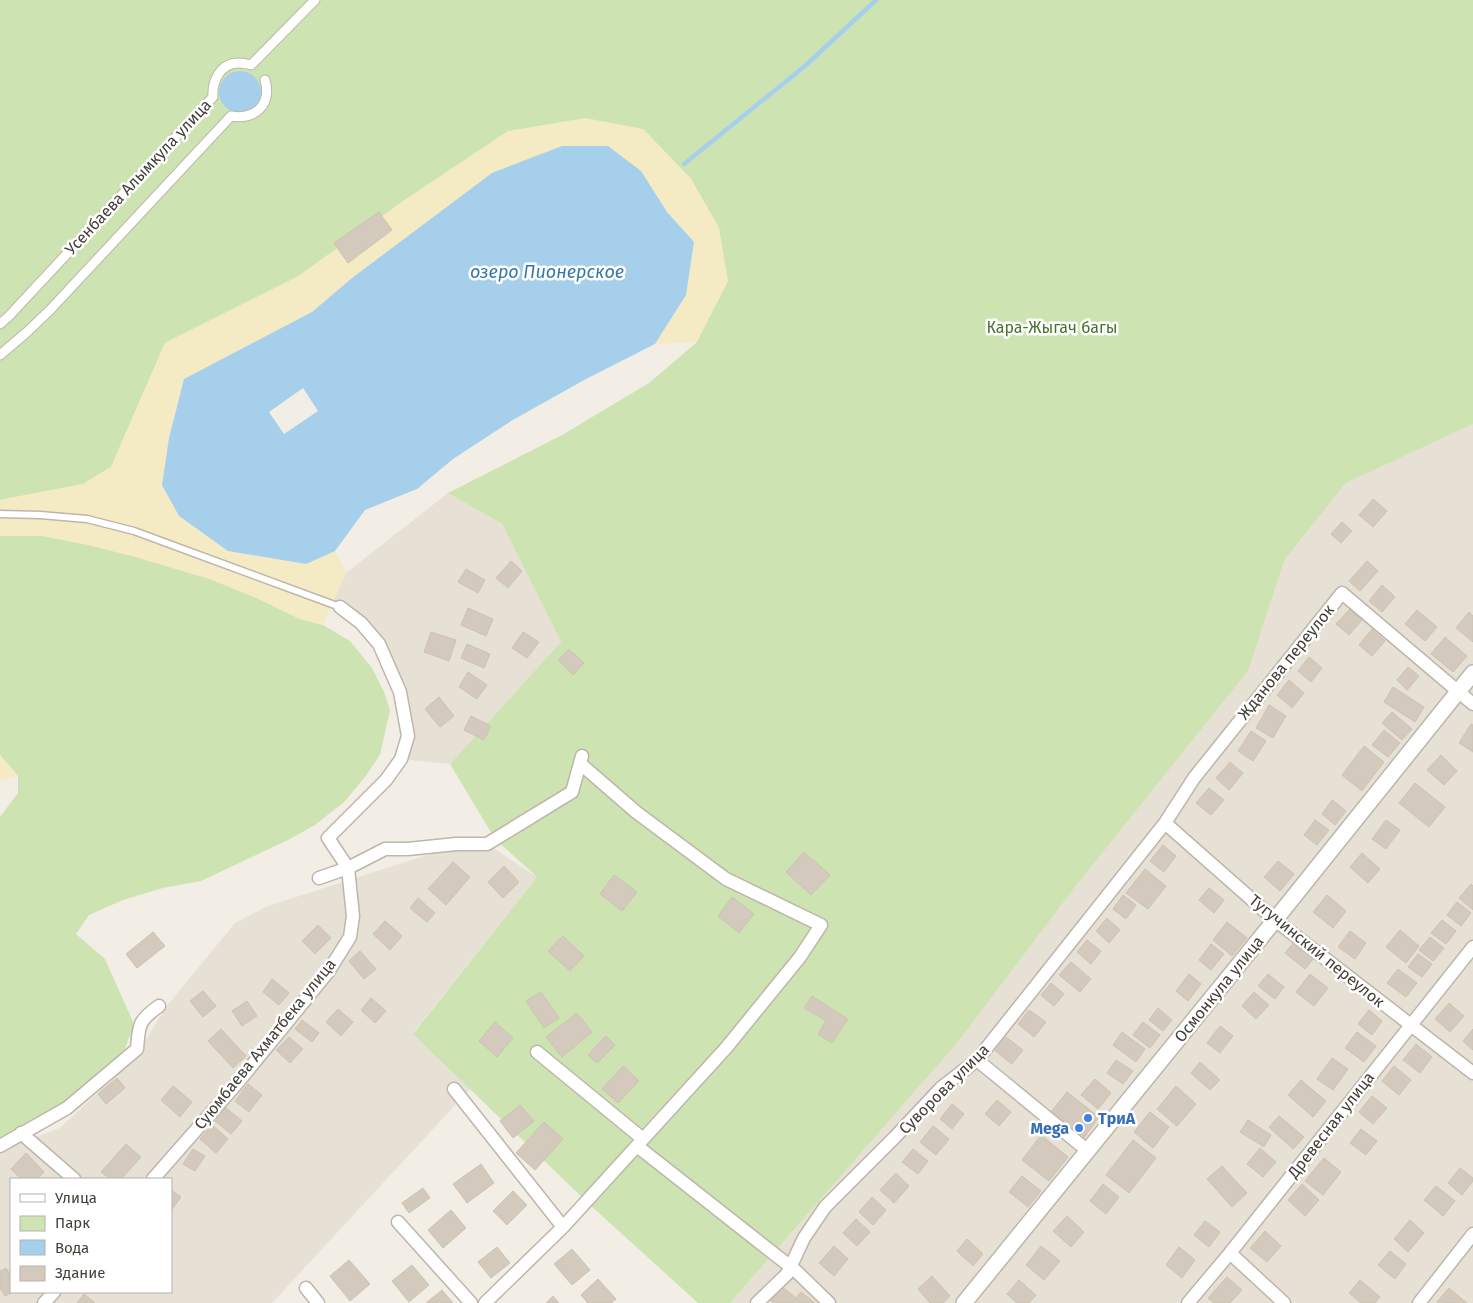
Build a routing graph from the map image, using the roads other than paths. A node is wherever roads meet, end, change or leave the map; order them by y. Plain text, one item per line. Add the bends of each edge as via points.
1 (315, 0) edge
2 (265, 80) dead end
3 (0, 324) edge
4 (0, 354) edge
5 (0, 514) edge
6 (340, 608) joint
7 (1473, 673) edge
8 (1458, 691) junction
9 (1473, 704) edge
10 (1165, 823) junction
11 (348, 868) junction
12 (319, 878) dead end
13 (1275, 920) junction
14 (1473, 948) edge
15 (159, 1006) dead end
16 (1411, 1025) junction
17 (537, 1052) dead end
18 (977, 1060) junction
19 (1473, 1073) edge
20 (454, 1089) dead end
21 (21, 1134) junction
22 (640, 1143) junction
23 (0, 1146) edge
24 (1088, 1151) junction
25 (73, 1178) edge
26 (153, 1178) edge
27 (398, 1222) dead end
28 (563, 1227) junction
29 (1473, 1234) edge
30 (1230, 1253) junction
31 (790, 1266) junction
32 (306, 1288) dead end
33 (53, 1293) edge
34 (44, 1303) edge
35 (318, 1303) edge
36 (471, 1303) edge
37 (485, 1303) edge
38 (757, 1303) edge
39 (829, 1303) edge
40 (964, 1303) edge
41 (1188, 1303) edge
42 (1284, 1303) edge
43 (1419, 1303) edge

1 - 3 street, Усенбаева Алымкула улица via 251,65 231,64 221,70 212,87 214,97
2 - 4 street, Усенбаева Алымкула улица via 266,98 260,109 241,118 231,116 50,310
5 - 6 lane via 87,519 134,532
6 - 11 street, Суюмбаева Ахматбека улица via 361,623 379,644 400,692 408,736 400,759 386,780 328,838
7 - 8 street, Осмонкула улица
8 - 9 street, Жданова переулок
8 - 10 street, Жданова переулок via 1342,593 1194,778
8 - 13 street, Осмонкула улица
10 - 13 street, Тугучинский переулок
10 - 18 street, Суворова улица
11 - 12 street
11 - 22 street via 385,849 487,844 572,792 582,761 636,812 726,879 821,925 800,957 726,1048
11 - 26 street, Суюмбаева Ахматбека улица via 353,916 350,937 328,972 239,1081
13 - 16 street, Тугучинский переулок
13 - 24 street, Осмонкула улица
14 - 16 street, Древесная улица
15 - 21 street via 139,1026 137,1050 67,1108
16 - 19 street, Тугучинский переулок
16 - 30 street, Древесная улица
17 - 22 street
18 - 24 street
18 - 31 street, Суворова улица via 941,1088 825,1207
20 - 28 street
21 - 23 street
21 - 25 street
22 - 28 street
22 - 31 street
24 - 40 street, Осмонкула улица
27 - 36 street
28 - 37 street
29 - 43 street
30 - 41 street, Древесная улица
30 - 42 street
31 - 38 street, Суворова улица via 787,1274
31 - 39 street
32 - 35 street
33 - 34 street

